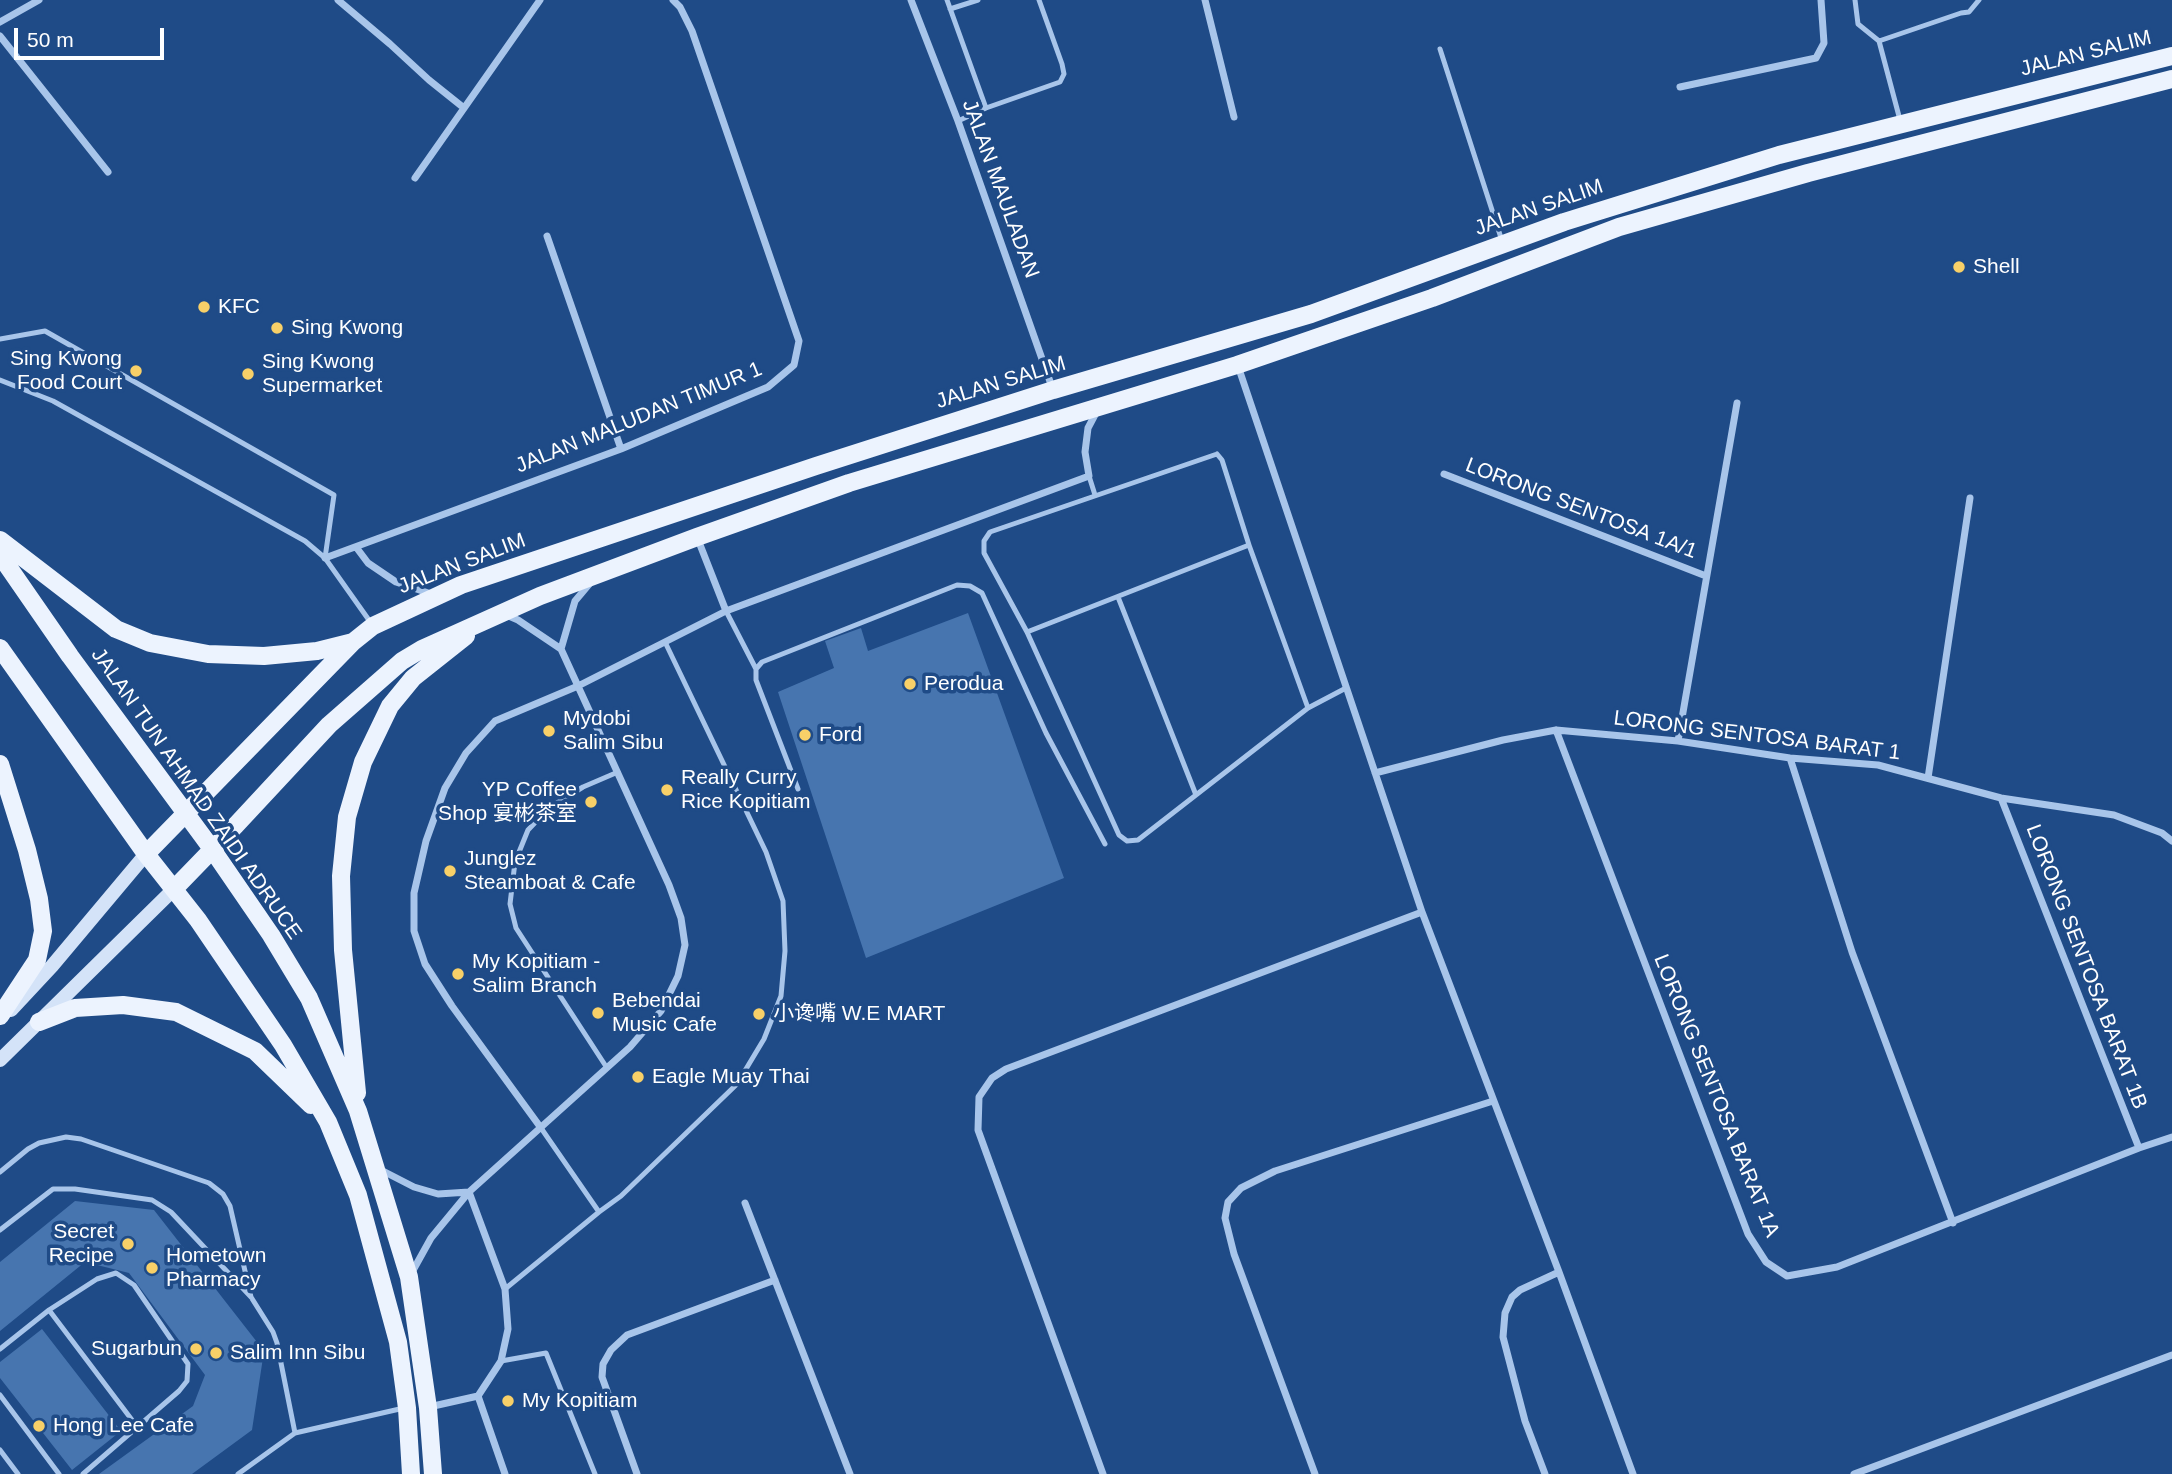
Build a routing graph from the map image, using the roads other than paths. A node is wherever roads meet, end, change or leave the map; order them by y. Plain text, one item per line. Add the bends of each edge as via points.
1 (39, 0) edge
2 (338, 0) edge
3 (540, 0) edge
4 (673, 0) edge
5 (911, 0) edge
6 (947, 0) edge
7 (978, 0) edge
8 (1039, 0) edge
9 (1205, 0) edge
10 (1821, 0) edge
11 (1855, 0) edge
12 (1979, 0) edge
13 (950, 9) junction
14 (0, 22) edge
15 (0, 36) edge
16 (1879, 41) junction
17 (1440, 49) dead end
18 (2172, 56) edge
19 (2172, 79) edge
20 (1680, 87) dead end
21 (986, 107) junction
22 (464, 108) junction
23 (1234, 117) dead end
24 (958, 121) junction
25 (1901, 124) junction
26 (108, 172) dead end
27 (415, 178) dead end
28 (547, 236) dead end
29 (1503, 244) junction
30 (0, 339) edge
31 (1237, 365) junction
32 (0, 380) edge
33 (1053, 390) junction
34 (1737, 403) dead end
35 (1101, 405) junction
36 (621, 449) junction
37 (1444, 474) dead end
38 (1089, 476) junction
39 (1095, 495) junction
40 (1970, 498) dead end
41 (697, 537) junction
42 (0, 540) edge
43 (1249, 545) junction
44 (356, 547) junction
45 (0, 555) edge
46 (325, 558) junction
47 (596, 576) junction
48 (1706, 576) junction
49 (437, 596) junction
50 (1118, 597) junction
51 (726, 611) junction
52 (494, 616) junction
53 (373, 626) junction
54 (1027, 632) junction
55 (353, 642) junction
56 (665, 642) junction
57 (0, 648) edge
58 (561, 649) junction
59 (757, 669) junction
60 (578, 686) junction
61 (1346, 688) junction
62 (1308, 708) junction
63 (1556, 730) junction
64 (1678, 741) junction
65 (1790, 758) junction
66 (0, 764) edge
67 (618, 772) junction
68 (1375, 773) junction
69 (1928, 778) junction
70 (798, 789) dead end
71 (1196, 795) junction
72 (2001, 799) junction
73 (185, 811) junction
74 (2172, 841) edge
75 (1105, 844) dead end
76 (212, 849) junction
77 (146, 853) junction
78 (174, 889) junction
79 (1422, 912) junction
80 (0, 1016) edge
81 (0, 1021) edge
82 (38, 1022) junction
83 (0, 1060) edge
84 (607, 1069) junction
85 (1493, 1101) junction
86 (358, 1111) junction
87 (328, 1122) junction
88 (541, 1128) junction
89 (2172, 1137) edge
90 (2139, 1148) junction
91 (377, 1167) junction
92 (0, 1172) edge
93 (469, 1192) junction
94 (745, 1203) dead end
95 (599, 1212) junction
96 (1953, 1223) junction
97 (0, 1230) edge
98 (1559, 1272) junction
99 (409, 1277) junction
100 (775, 1280) junction
101 (505, 1289) junction
102 (251, 1297) junction
103 (49, 1311) junction
104 (0, 1349) edge
105 (2172, 1355) edge
106 (500, 1361) junction
107 (0, 1395) edge
108 (478, 1396) junction
109 (407, 1408) junction
110 (428, 1408) junction
111 (138, 1428) junction
112 (295, 1433) junction
113 (0, 1450) edge
114 (19, 1474) edge
115 (59, 1474) edge
116 (83, 1474) edge
117 (238, 1474) edge
118 (411, 1474) edge
119 (433, 1474) edge
120 (505, 1474) edge
121 (595, 1474) edge
122 (637, 1474) edge
123 (850, 1474) edge
124 (1103, 1474) edge
125 (1315, 1474) edge
126 (1545, 1474) edge
127 (1633, 1474) edge
128 (1854, 1474) edge

1 - 14 street
2 - 22 street
3 - 22 street
4 - 36 street, JALAN MALUDAN TIMUR 1 via 692,31 799,341 794,365 768,387
5 - 24 street, JALAN MAULADAN
6 - 13 lane
7 - 13 lane
8 - 21 lane via 1064,74 1060,82
9 - 23 street
10 - 20 street via 1824,43 1816,58
11 - 16 lane via 1858,24
12 - 16 lane via 1969,12
13 - 21 lane
15 - 26 street
16 - 25 lane
17 - 29 lane
18 - 25 main road, JALAN SALIM
19 - 31 main road, JALAN SALIM via 1619,227
21 - 24 lane
22 - 27 street
24 - 33 street, JALAN MAULADAN
25 - 29 main road, JALAN SALIM via 1779,155
28 - 36 street
29 - 33 main road, JALAN SALIM via 1311,314
30 - 46 lane via 45,331 334,495
31 - 35 main road, JALAN SALIM
31 - 61 street
32 - 46 lane via 53,401 296,535
33 - 49 main road, JALAN SALIM
34 - 48 street
35 - 38 street via 1088,428
35 - 41 main road, JALAN SALIM via 849,483
36 - 44 street, JALAN MALUDAN TIMUR 1
37 - 48 street, LORONG SENTOSA 1A/1
38 - 39 lane
38 - 51 street
39 - 43 lane via 1217,454
39 - 54 lane via 990,532 984,541 984,553
40 - 69 street
41 - 47 main road, JALAN SALIM
41 - 51 street
42 - 55 main road via 116,629 150,643 208,654 264,656
43 - 50 lane
43 - 62 lane
44 - 46 street, JALAN MALUDAN TIMUR 1
44 - 49 street via 396,582
45 - 73 main road, JALAN TUN AHMAD ZAIDI ADRUCE
46 - 53 lane
47 - 52 main road, JALAN SALIM
47 - 58 street via 575,601
48 - 64 street
49 - 53 main road, JALAN SALIM
50 - 54 lane
50 - 71 lane
51 - 56 street
51 - 59 lane
52 - 58 street via 518,620
52 - 76 main road, JALAN SALIM via 402,661 329,725
52 - 86 main road via 413,678 390,706 363,762 347,817 341,876 343,950
53 - 55 main road, JALAN SALIM
54 - 71 lane via 1119,835 1127,841 1138,840
55 - 73 main road, JALAN SALIM
56 - 60 street
56 - 95 lane via 766,852 783,901 786,951 781,996 764,1039 737,1084
57 - 77 main road
58 - 60 street
59 - 70 lane via 756,680
59 - 75 lane via 762,662 957,585 970,586 982,593 1046,733
60 - 67 street
60 - 88 street via 495,721 466,752 444,788 414,893 414,931 425,964
61 - 62 lane
61 - 68 street
62 - 71 lane
63 - 64 street, LORONG SENTOSA BARAT 1
63 - 68 street, LORONG SENTOSA BARAT 1
63 - 96 street, LORONG SENTOSA BARAT 1A via 1748,1234 1766,1262 1787,1276 1837,1268
64 - 65 street, LORONG SENTOSA BARAT 1
65 - 69 street, LORONG SENTOSA BARAT 1 via 1878,765
65 - 96 street via 1852,951
66 - 80 main road via 27,850 43,931 37,960
67 - 84 street via 669,885 685,945 678,976 661,1011
67 - 84 lane via 549,808 528,830 515,862 510,904 516,928
68 - 79 street
69 - 72 street, LORONG SENTOSA BARAT 1
72 - 74 street, LORONG SENTOSA BARAT 1 via 2114,815
72 - 90 street, LORONG SENTOSA BARAT 1B
73 - 76 main road, JALAN TUN AHMAD ZAIDI ADRUCE
73 - 77 main road, JALAN SALIM
76 - 78 main road, JALAN SALIM
76 - 86 main road, JALAN TUN AHMAD ZAIDI ADRUCE via 309,998
77 - 78 main road
77 - 81 street, JALAN SALIM
78 - 82 street, JALAN SALIM
78 - 87 main road via 275,1034
79 - 85 street
79 - 124 street via 1006,1069 992,1078 979,1097 978,1130
82 - 83 street, JALAN SALIM
82 - 87 main road via 75,1007 124,1004 176,1012 255,1051
84 - 88 street
85 - 98 street
85 - 125 street via 1275,1171 1241,1188 1227,1202 1234,1254
86 - 91 main road, JALAN TUN AHMAD ZAIDI ADRUCE
87 - 109 main road via 358,1195 377,1261 398,1342
88 - 93 street
88 - 95 lane
89 - 90 street, LORONG SENTOSA BARAT 1A
90 - 96 street, LORONG SENTOSA BARAT 1A
91 - 93 street via 438,1194
91 - 99 main road, JALAN TUN AHMAD ZAIDI ADRUCE
92 - 102 lane via 28,1149 66,1137 209,1183 230,1206
93 - 99 street via 431,1238
93 - 101 street
94 - 100 street
95 - 101 lane
97 - 102 lane via 53,1189 152,1200 171,1212
98 - 126 street via 1512,1297 1503,1337 1525,1421
98 - 127 street
99 - 110 main road, JALAN TUN AHMAD ZAIDI ADRUCE
100 - 122 street via 627,1335 611,1350 602,1377
100 - 123 street
101 - 106 street via 508,1329
102 - 112 lane via 277,1343
103 - 104 lane
103 - 111 lane
103 - 111 lane via 97,1279 116,1273 134,1285 187,1364 187,1381
105 - 128 street
106 - 108 street
106 - 121 lane via 546,1353
107 - 115 lane
108 - 110 street
108 - 120 street
109 - 112 lane
109 - 118 main road
110 - 119 main road, JALAN TUN AHMAD ZAIDI ADRUCE
111 - 116 lane
112 - 117 lane
113 - 114 lane

